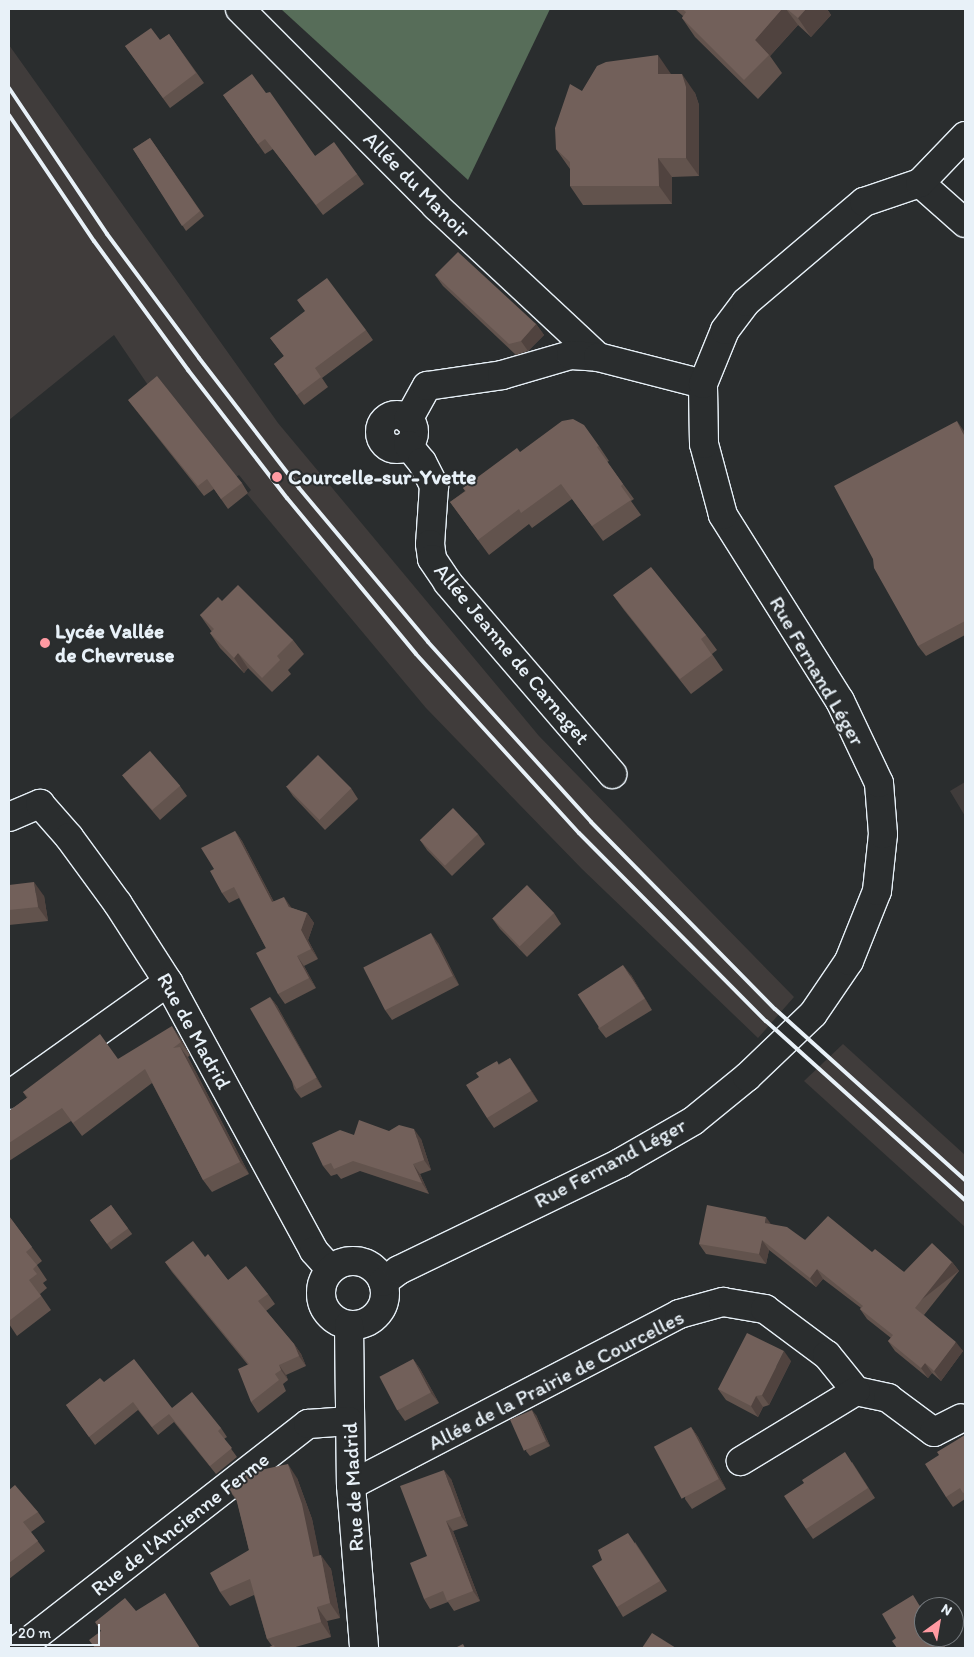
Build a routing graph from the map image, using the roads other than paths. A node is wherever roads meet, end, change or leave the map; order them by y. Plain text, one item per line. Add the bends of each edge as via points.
1 (240, 9) edge
2 (965, 136) edge
3 (920, 183) junction
4 (965, 223) edge
5 (598, 357) junction
6 (703, 384) junction
7 (612, 774) dead end
8 (9, 817) edge
9 (168, 982) junction
10 (9, 1094) edge
11 (331, 1270) junction
12 (383, 1282) junction
13 (349, 1325) junction
14 (856, 1391) junction
15 (961, 1418) dead end
16 (349, 1422) junction
17 (741, 1461) dead end
18 (351, 1485) junction
19 (20, 1648) edge
20 (364, 1648) edge

1 - 5 street, Allée du Manoir via 436,206
2 - 3 street, Rue Fernand Léger
3 - 4 street
3 - 6 street, Rue Fernand Léger via 864,202 746,302 725,330
5 - 6 street
5 - 7 street, Allée Jeanne de Carnaget via 571,356 502,375 427,386 408,433 434,486 432,559 448,583
6 - 12 street, Rue Fernand Léger via 704,444 723,515 840,701 879,783 883,834 877,891 860,939 813,1014 747,1076 693,1120 620,1163 399,1270
8 - 9 street, Rue de Madrid via 40,804 118,904
9 - 10 street
9 - 11 street, Rue de Madrid via 314,1250
11 - 12 street via 350,1261 360,1262 378,1273
11 - 13 street via 321,1288 325,1308 339,1323
12 - 13 street via 385,1298 376,1316 359,1325
13 - 16 street, Rue de Madrid
14 - 15 street via 888,1398 934,1432
14 - 17 street
14 - 18 street, Allée de la Prairie de Courcelles via 827,1355 765,1309 723,1302 679,1314
16 - 18 street, Rue de Madrid
16 - 19 street, Rue de l'Ancienne Ferme via 308,1424
18 - 20 street, Rue de Madrid

